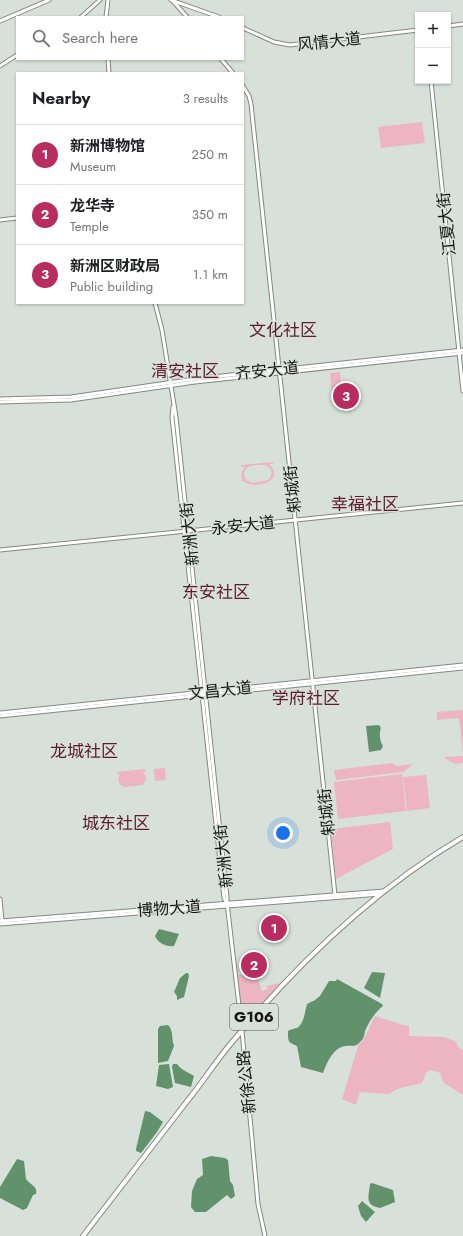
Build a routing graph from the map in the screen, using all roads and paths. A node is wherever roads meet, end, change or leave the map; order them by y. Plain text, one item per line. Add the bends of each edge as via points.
1 (49, 0) edge
2 (100, 0) edge
3 (108, 0) edge
4 (172, 0) edge
5 (180, 2) edge
6 (82, 16) edge
7 (106, 16) edge
8 (186, 16) edge
9 (216, 16) edge
10 (0, 21) edge
11 (463, 24) edge
12 (451, 26) edge
13 (244, 28) edge
14 (415, 31) edge
15 (16, 56) edge
16 (108, 60) edge
17 (222, 60) edge
18 (0, 66) edge
19 (109, 72) edge
20 (232, 72) edge
21 (431, 84) edge
22 (244, 88) edge
23 (16, 218) edge
24 (0, 220) edge
25 (155, 304) edge
26 (463, 350) edge
27 (460, 352) edge
28 (280, 371) junction
29 (170, 383) junction
30 (463, 391) edge
31 (0, 400) edge
32 (463, 503) edge
33 (295, 520) junction
34 (186, 531) junction
35 (0, 550) edge
36 (463, 665) edge
37 (463, 668) edge
38 (312, 682) junction
39 (204, 693) junction
40 (0, 713) edge
41 (0, 716) edge
42 (463, 837) edge
43 (386, 891) junction
44 (382, 894) junction
45 (335, 895) junction
46 (0, 899) edge
47 (227, 905) junction
48 (1, 922) edge
49 (242, 1031) junction
50 (83, 1236) edge
51 (265, 1236) edge

1 - 10 main road
2 - 6 main road
3 - 7 main road
4 - 5 main road
4 - 8 main road
5 - 9 main road
11 - 12 main road
13 - 14 main road, 风情大道 via 271,41 290,45
15 - 18 main road
16 - 19 main road
17 - 20 main road
21 - 27 main road, 江夏大街
22 - 28 main road, 邾城街 via 251,104
23 - 24 main road
25 - 29 main road, 新洲大街
26 - 27 main road, 齐安大道
27 - 28 main road, 齐安大道
27 - 30 main road, 江夏大街
28 - 29 main road, 齐安大道
28 - 33 main road, 邾城街
29 - 31 main road, 齐安大道 via 71,397
29 - 34 main road, 新洲大街
32 - 33 main road, 永安大道
33 - 34 main road, 永安大道
33 - 38 main road, 邾城街
34 - 35 main road, 永安大道
34 - 39 main road, 新洲大街
36 - 38 main road, 文昌大道
37 - 38 main road, 文昌大道
38 - 39 main road, 文昌大道
38 - 45 main road, 邾城街
39 - 40 main road, 文昌大道
39 - 41 main road, 文昌大道
39 - 47 main road, 新洲大街 via 224,898
42 - 43 highway, G106
43 - 44 highway, G106
43 - 45 main road, 博物大道
44 - 47 main road, 博物大道
44 - 49 highway, G106 via 307,960
45 - 47 main road, 博物大道
46 - 48 main road
47 - 48 main road, 博物大道
47 - 49 main road, 新徐公路
49 - 50 highway, G106
49 - 51 main road, 新徐公路 via 258,1204

